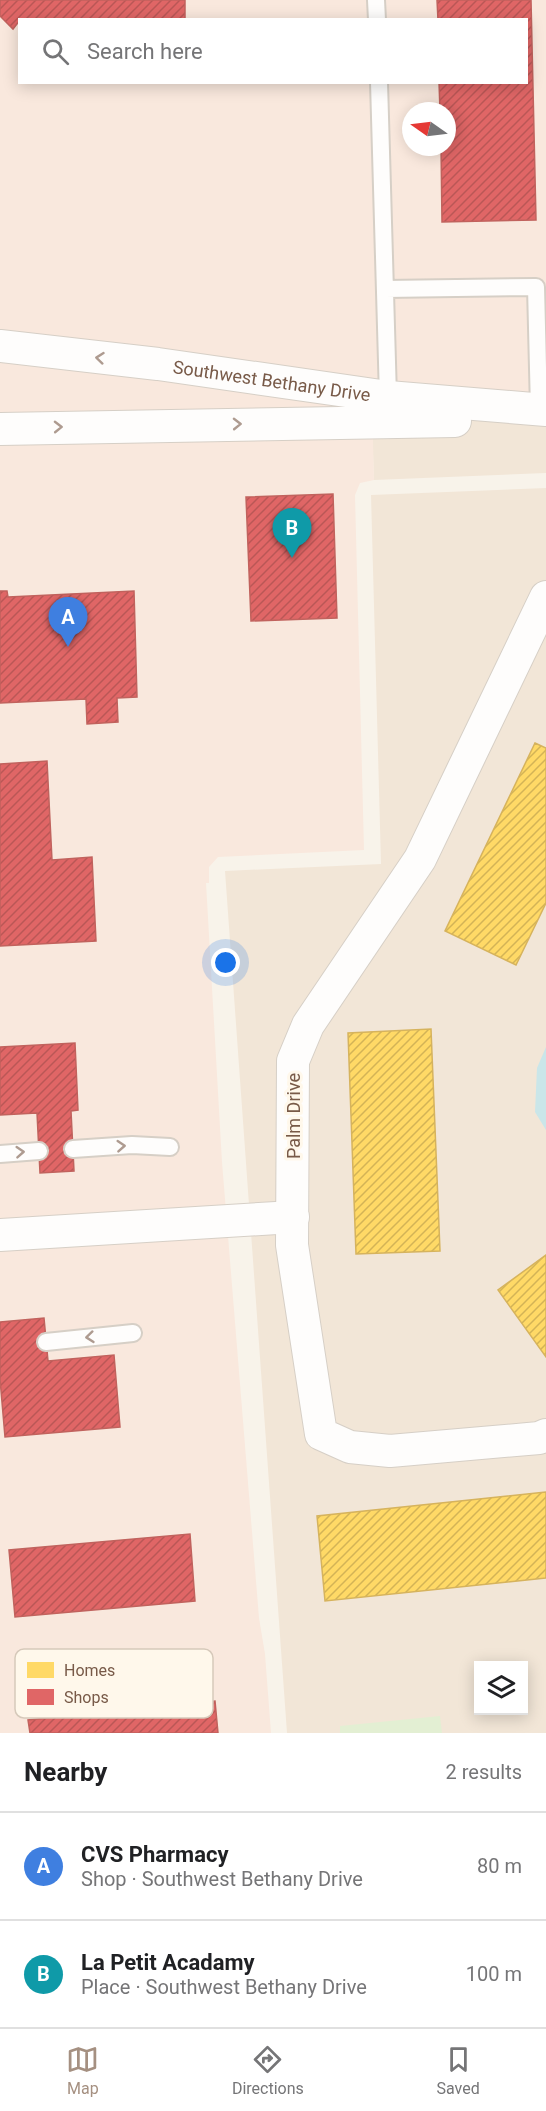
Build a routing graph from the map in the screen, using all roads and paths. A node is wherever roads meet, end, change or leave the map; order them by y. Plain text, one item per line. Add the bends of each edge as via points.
1 (376, 0) edge
2 (377, 18) edge
3 (379, 84) edge
4 (385, 289) junction
5 (0, 346) edge
6 (388, 397) junction
7 (544, 413) edge
8 (0, 429) edge
9 (546, 597) edge
10 (170, 1147) dead end
11 (73, 1149) dead end
12 (39, 1151) dead end
13 (0, 1154) edge
14 (293, 1217) junction
15 (0, 1235) edge
16 (133, 1333) dead end
17 (46, 1342) dead end
18 (546, 1435) edge

1 - 2 lane
3 - 4 lane
4 - 6 lane
4 - 7 lane via 536,287
6 -> 5 street, Southwest Bethany Drive
6 - 7 street, Southwest Bethany Drive
8 -> 7 street, Southwest Bethany Drive
9 - 14 street, Palm Drive via 420,859 308,1025 293,1061
11 -> 10 lane
13 -> 12 lane
14 - 15 street
14 - 18 street, Palm Drive via 292,1245 321,1434 350,1447 390,1451
16 -> 17 lane

